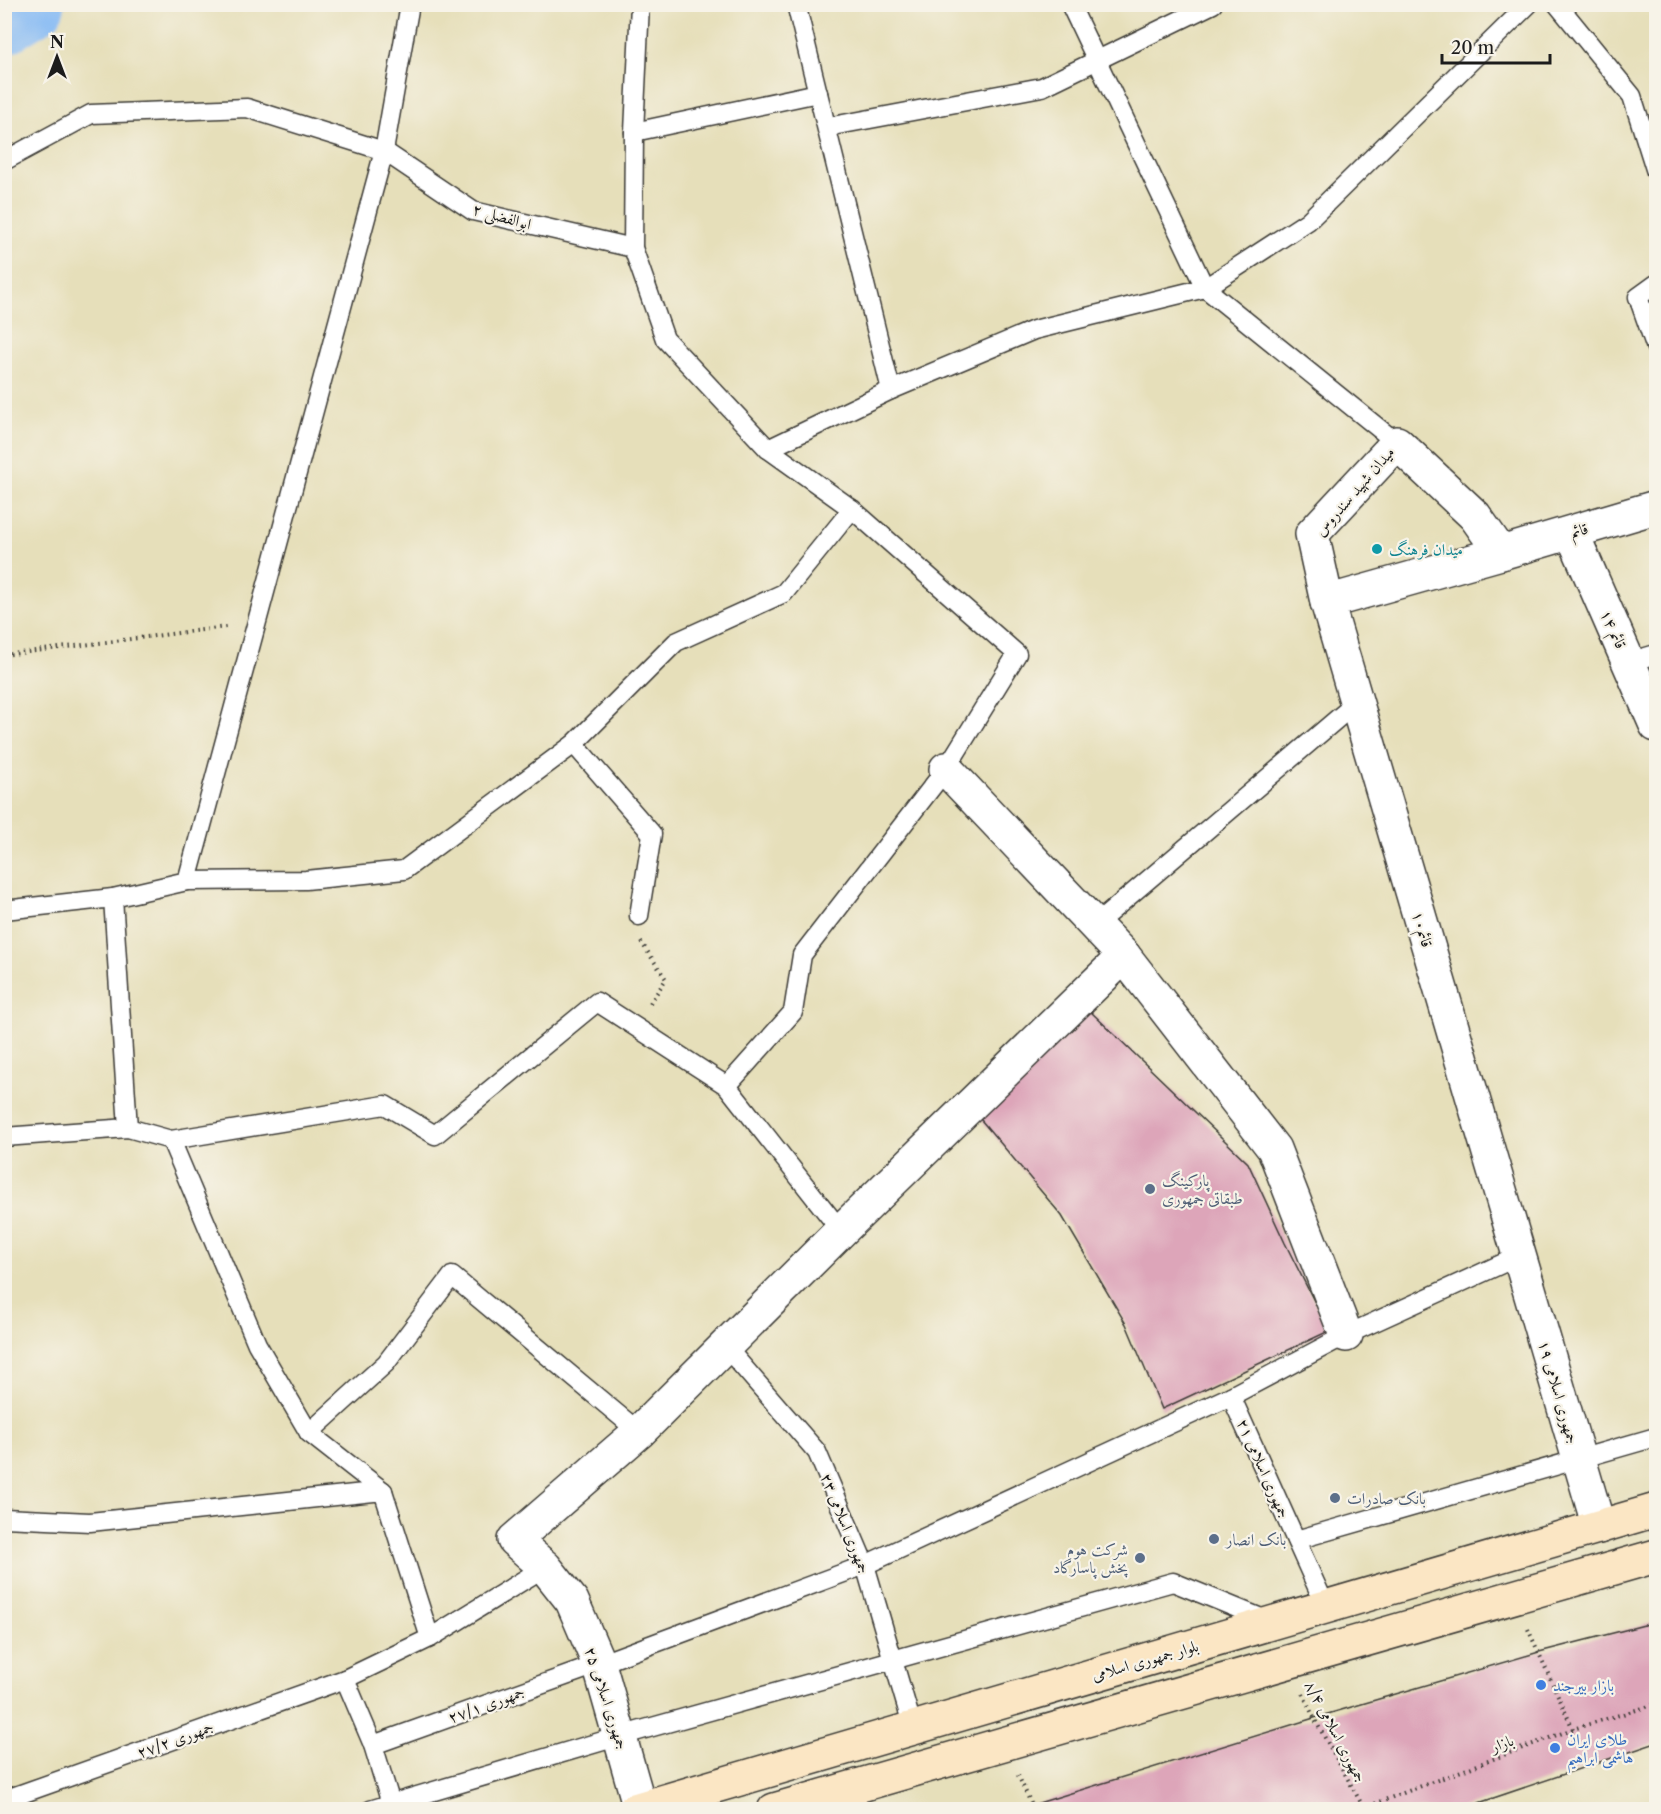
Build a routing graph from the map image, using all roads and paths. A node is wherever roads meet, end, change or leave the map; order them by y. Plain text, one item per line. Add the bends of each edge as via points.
1 (410, 4) edge
2 (640, 4) edge
3 (796, 4) edge
4 (1070, 4) edge
5 (1213, 4) edge
6 (1529, 4) edge
7 (1557, 4) edge
8 (1096, 60) junction
9 (818, 93) junction
10 (827, 127) junction
11 (634, 132) junction
12 (384, 151) junction
13 (4, 160) edge
14 (1656, 172) edge
15 (633, 248) junction
16 (1656, 284) edge
17 (1205, 288) junction
18 (1656, 348) edge
19 (891, 390) junction
20 (1397, 443) junction
21 (768, 449) junction
22 (1656, 507) edge
23 (852, 508) junction
24 (1572, 532) junction
25 (1501, 553) junction
26 (1327, 602) junction
27 (257, 623) junction
28 (4, 655) edge
29 (1643, 658) edge
30 (1357, 702) junction
31 (1656, 725) edge
32 (574, 744) junction
33 (946, 769) junction
34 (187, 881) junction
35 (112, 898) junction
36 (4, 910) edge
37 (639, 916) joint
38 (1095, 926) junction
39 (1124, 956) junction
40 (635, 1027) junction
41 (727, 1086) junction
42 (128, 1128) junction
43 (4, 1137) edge
44 (171, 1140) junction
45 (841, 1231) junction
46 (1519, 1256) junction
47 (1346, 1335) junction
48 (726, 1347) junction
49 (1231, 1396) junction
50 (639, 1432) junction
51 (309, 1433) junction
52 (1656, 1437) edge
53 (1579, 1460) junction
54 (383, 1491) junction
55 (1656, 1510) edge
56 (4, 1518) edge
57 (1599, 1527) junction
58 (1296, 1540) junction
59 (1656, 1556) edge
60 (865, 1565) junction
61 (545, 1567) junction
62 (1514, 1598) junction
63 (1326, 1607) junction
64 (1273, 1623) junction
65 (430, 1638) junction
66 (893, 1659) junction
67 (1288, 1663) junction
68 (599, 1664) junction
69 (345, 1679) junction
70 (1656, 1704) edge
71 (913, 1728) junction
72 (1573, 1729) junction
73 (620, 1736) junction
74 (373, 1745) junction
75 (4, 1800) edge
76 (392, 1806) edge
77 (1364, 1808) edge
78 (370, 1809) edge
79 (637, 1809) edge
80 (774, 1809) edge
81 (1358, 1809) edge

1 - 12 lane
2 - 11 lane
3 - 9 lane
4 - 8 lane
5 - 8 lane
6 - 17 lane via 1308,221
7 - 14 lane via 1632,96
8 - 10 lane via 1042,87
8 - 17 lane
9 - 10 lane
9 - 11 lane
10 - 19 lane
11 - 15 lane
12 - 13 lane, ابوالفضلی ۲ via 247,108 91,114
12 - 15 lane, ابوالفضلی ۲ via 473,211
12 - 27 lane
15 - 21 lane via 665,339
16 - 18 lane via 1638,297
17 - 19 lane via 1034,330
17 - 20 lane
19 - 21 lane
20 - 25 street, میدان شهید سندروس via 1475,516
20 - 26 street, میدان شهید سندروس via 1312,534
21 - 23 lane
22 - 24 street, قائم
23 - 32 lane via 784,593 676,642
23 - 33 lane via 1017,654
24 - 25 street, قائم
24 - 29 street, قائم ۱۴
25 - 26 street
26 - 30 street, قائم۱۰
27 - 28 path
27 - 34 lane
29 - 31 street, قائم ۱۴
30 - 38 lane
30 - 46 street, قائم۱۰
32 - 34 lane via 404,870 306,880
32 - 37 lane via 652,834
33 - 38 street
33 - 41 lane via 802,955 793,1012
34 - 35 lane
35 - 36 lane
35 - 42 lane
37 - 40 path via 640,941 666,980
38 - 39 street
39 - 45 street
39 - 47 street via 1274,1149
40 - 41 lane
40 - 44 lane via 597,1002 435,1135 385,1105
41 - 45 lane
42 - 43 lane
42 - 44 lane
44 - 51 lane via 257,1344
45 - 48 street
46 - 47 lane, جمهوری ۲۷/۱
46 - 53 street, جمهوری اسلامی ۱۹
47 - 49 lane, جمهوری ۲۷/۱
48 - 50 street
48 - 60 lane, جمهوری اسلامی ۲۳ via 817,1452
49 - 58 lane, جمهوری اسلامی ۲۱
49 - 60 lane, جمهوری ۲۷/۱
50 - 51 lane via 452,1276 386,1363
50 - 61 street, جمهوری اسلامی ۲۵ via 514,1540
51 - 54 lane
52 - 53 lane
53 - 57 street, جمهوری اسلامی ۱۹
53 - 58 lane
54 - 56 lane via 90,1522
54 - 65 lane
55 - 57 main road, بلوار جمهوری اسلامی
57 - 63 main road, بلوار جمهوری اسلامی
58 - 63 lane, جمهوری اسلامی ۲۱
59 - 62 main road
60 - 66 lane, جمهوری اسلامی ۲۳
60 - 68 lane, جمهوری ۲۷/۱
61 - 65 lane, جمهوری ۲۷/۲
61 - 68 street, جمهوری اسلامی ۲۵ via 572,1601
62 - 67 main road
62 - 72 path
63 - 64 main road, بلوار جمهوری اسلامی
64 - 66 lane via 1173,1582
64 - 71 main road, بلوار جمهوری اسلامی
65 - 69 lane, جمهوری ۲۷/۲
66 - 71 lane, جمهوری اسلامی ۲۳
66 - 73 lane
67 - 77 path, جمهوری اسلامی ۸/۴
67 - 80 main road
68 - 73 street, جمهوری اسلامی ۲۵
68 - 74 lane, جمهوری ۲۷/۱
69 - 74 lane
69 - 75 lane, جمهوری ۲۷/۲
70 - 72 path, بازار
71 - 79 main road, بلوار جمهوری اسلامی
72 - 77 path, بازار
73 - 76 lane
73 - 79 street, جمهوری اسلامی ۲۵
74 - 76 lane
76 - 78 lane
77 - 81 path, بازار

